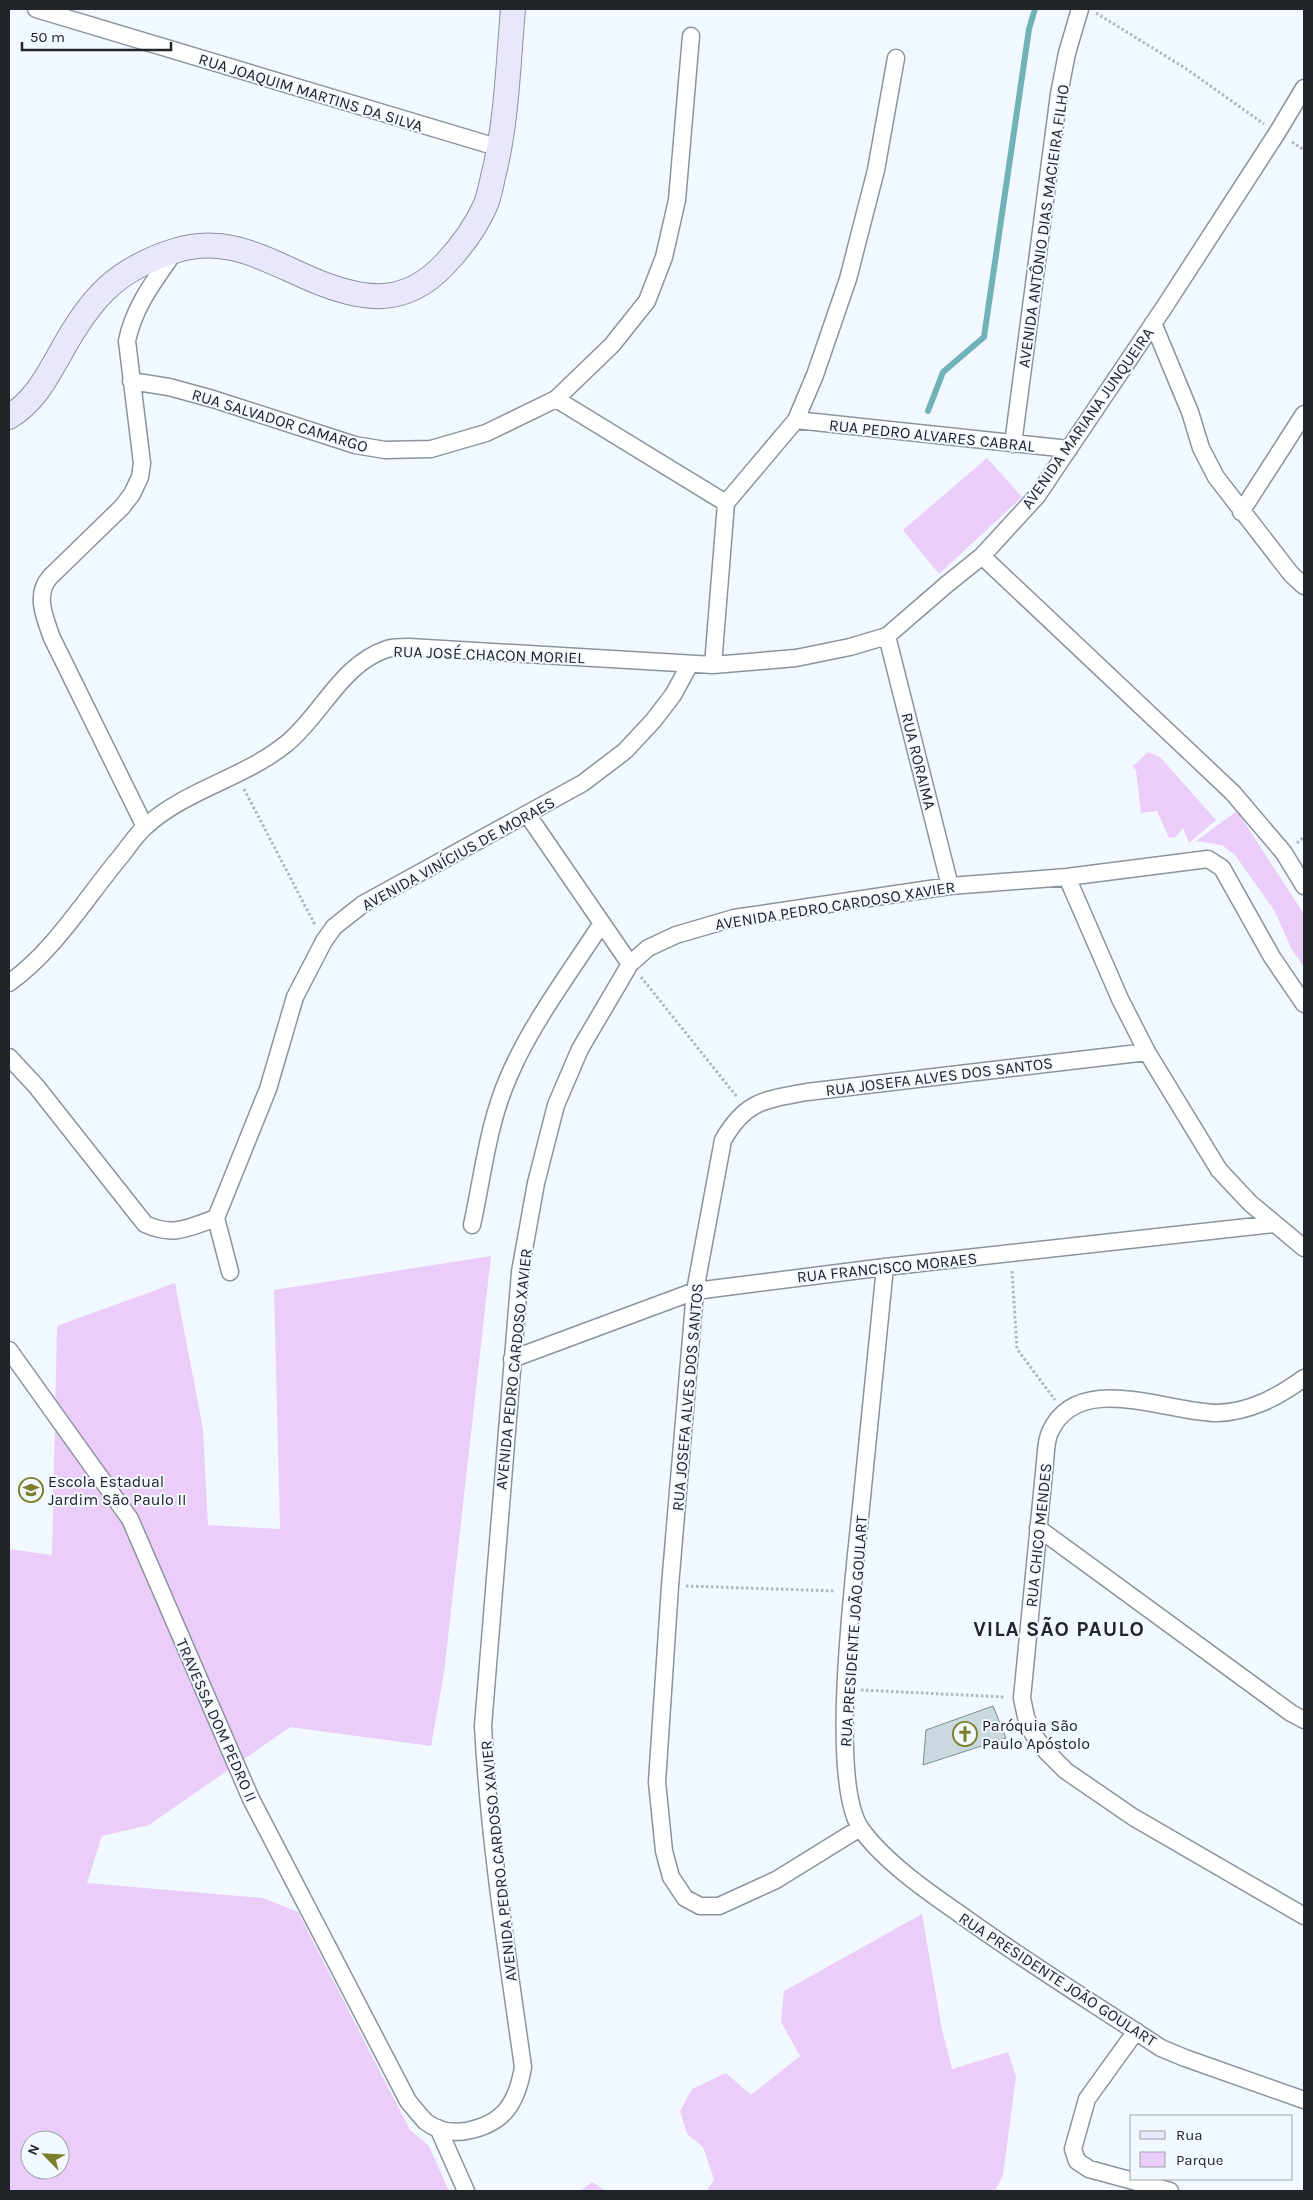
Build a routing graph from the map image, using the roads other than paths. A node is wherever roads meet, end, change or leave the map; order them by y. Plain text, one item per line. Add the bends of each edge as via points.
1 (36, 9) edge
2 (513, 9) edge
3 (1080, 9) edge
4 (691, 36) dead end
5 (896, 58) dead end
6 (1304, 88) edge
7 (500, 148) junction
8 (175, 251) junction
9 (1153, 323) junction
10 (131, 381) junction
11 (556, 398) junction
12 (1304, 414) edge
13 (9, 417) edge
14 (796, 420) junction
15 (1013, 444) junction
16 (1069, 449) junction
17 (726, 503) junction
18 (1241, 512) junction
19 (982, 556) junction
20 (1304, 586) edge
21 (887, 636) junction
22 (690, 664) junction
23 (713, 665) junction
24 (527, 814) junction
25 (145, 827) junction
26 (1067, 877) junction
27 (950, 886) junction
28 (1304, 886) edge
29 (602, 923) junction
30 (630, 964) junction
31 (9, 984) edge
32 (1304, 1004) edge
33 (1147, 1052) junction
34 (9, 1056) edge
35 (216, 1218) junction
36 (1274, 1224) junction
37 (472, 1225) dead end
38 (1304, 1248) edge
39 (885, 1267) junction
40 (230, 1272) dead end
41 (695, 1291) junction
42 (9, 1350) edge
43 (512, 1359) junction
44 (1304, 1378) edge
45 (1038, 1528) junction
46 (1304, 1720) edge
47 (860, 1828) junction
48 (1304, 1916) edge
49 (1136, 2031) junction
50 (1304, 2100) edge
51 (408, 2101) joint
52 (438, 2128) junction
53 (466, 2191) edge
54 (1170, 2191) edge

1 - 7 street, RUA JOAQUIM MARTINS DA SILVA
2 - 7 street
3 - 15 street, AVENIDA ANTÔNIO DIAS MACIEIRA FILHO via 1059,94
4 - 11 street, RUA SALVADOR CAMARGO via 678,200 664,257 647,301 612,345
5 - 14 street via 876,170 848,279
6 - 9 street, AVENIDA MARIANA JUNQUEIRA
7 - 8 street via 486,203 465,243 434,276 405,293 370,297 345,292 238,248 206,246
8 - 10 street via 145,293 130,325 127,341
8 - 13 street via 124,273 94,300 74,328 38,393
9 - 16 street, AVENIDA MARIANA JUNQUEIRA
9 - 18 street via 1190,412 1201,448 1216,477
10 - 11 street, RUA SALVADOR CAMARGO via 169,386 354,445 385,450 431,449 486,433
10 - 25 street via 142,463 140,478 122,507 45,582 42,597 52,638
11 - 17 street
12 - 18 street
14 - 15 street, RUA PEDRO ALVARES CABRAL
14 - 17 street
15 - 16 street, RUA PEDRO ALVARES CABRAL
16 - 19 street, AVENIDA MARIANA JUNQUEIRA via 1037,496
17 - 23 street
18 - 20 street
19 - 21 street, RUA JOSÉ CHACON MORIEL
19 - 28 street via 1233,793 1284,853
21 - 23 street, RUA JOSÉ CHACON MORIEL via 796,658
21 - 27 street, RUA RORAIMA
22 - 23 street, RUA JOSÉ CHACON MORIEL
22 - 24 street, AVENIDA VINÍCIUS DE MORAES via 673,695 625,751 583,784
22 - 25 street, RUA JOSÉ CHACON MORIEL via 389,648 360,664 310,722 286,744 237,775 162,814
24 - 29 street
24 - 35 street, AVENIDA VINÍCIUS DE MORAES via 363,904 334,927 295,997 268,1089
25 - 31 street, RUA JOSÉ CHACON MORIEL via 58,938
26 - 27 street, AVENIDA PEDRO CARDOSO XAVIER
26 - 32 street, AVENIDA PEDRO CARDOSO XAVIER via 1203,859 1213,861 1222,868 1272,957
26 - 33 street via 1098,952
27 - 30 street, AVENIDA PEDRO CARDOSO XAVIER via 734,918 676,935 648,948
29 - 30 street
29 - 37 street via 529,1038 509,1076 494,1119
30 - 43 street, AVENIDA PEDRO CARDOSO XAVIER via 580,1049 556,1105 536,1183 520,1272
33 - 36 street via 1219,1170
33 - 41 street, RUA JOSEFA ALVES DOS SANTOS via 807,1092 762,1101 734,1121 723,1140
34 - 35 street via 145,1224 158,1230 177,1232
35 - 40 street
36 - 38 street
36 - 39 street, RUA FRANCISCO MORAES
39 - 41 street, RUA FRANCISCO MORAES
39 - 47 street, RUA PRESIDENTE JOÃO GOULART via 846,1689 845,1753 850,1805
41 - 43 street, RUA FRANCISCO MORAES
41 - 47 street, RUA JOSEFA ALVES DOS SANTOS via 657,1782 664,1851 671,1876 685,1898 700,1906 719,1906 776,1880
42 - 51 street, TRAVESSA DOM PEDRO II via 130,1519 251,1799
43 - 52 street, AVENIDA PEDRO CARDOSO XAVIER via 483,1726 496,1871 523,2067 520,2087 494,2123 455,2133
44 - 45 street, RUA CHICO MENDES via 1281,1395 1250,1408 1217,1413 1122,1398 1097,1399 1064,1412 1049,1434
45 - 46 street
45 - 48 street, RUA CHICO MENDES via 1022,1698 1033,1734 1066,1771 1133,1817
47 - 49 street, RUA PRESIDENTE JOÃO GOULART via 917,1884 1015,1955
49 - 50 street, RUA PRESIDENTE JOÃO GOULART via 1161,2048 1185,2058
49 - 54 street via 1087,2099 1073,2149 1077,2161 1089,2169
51 - 52 street, AVENIDA PEDRO CARDOSO XAVIER via 426,2122
52 - 53 street

